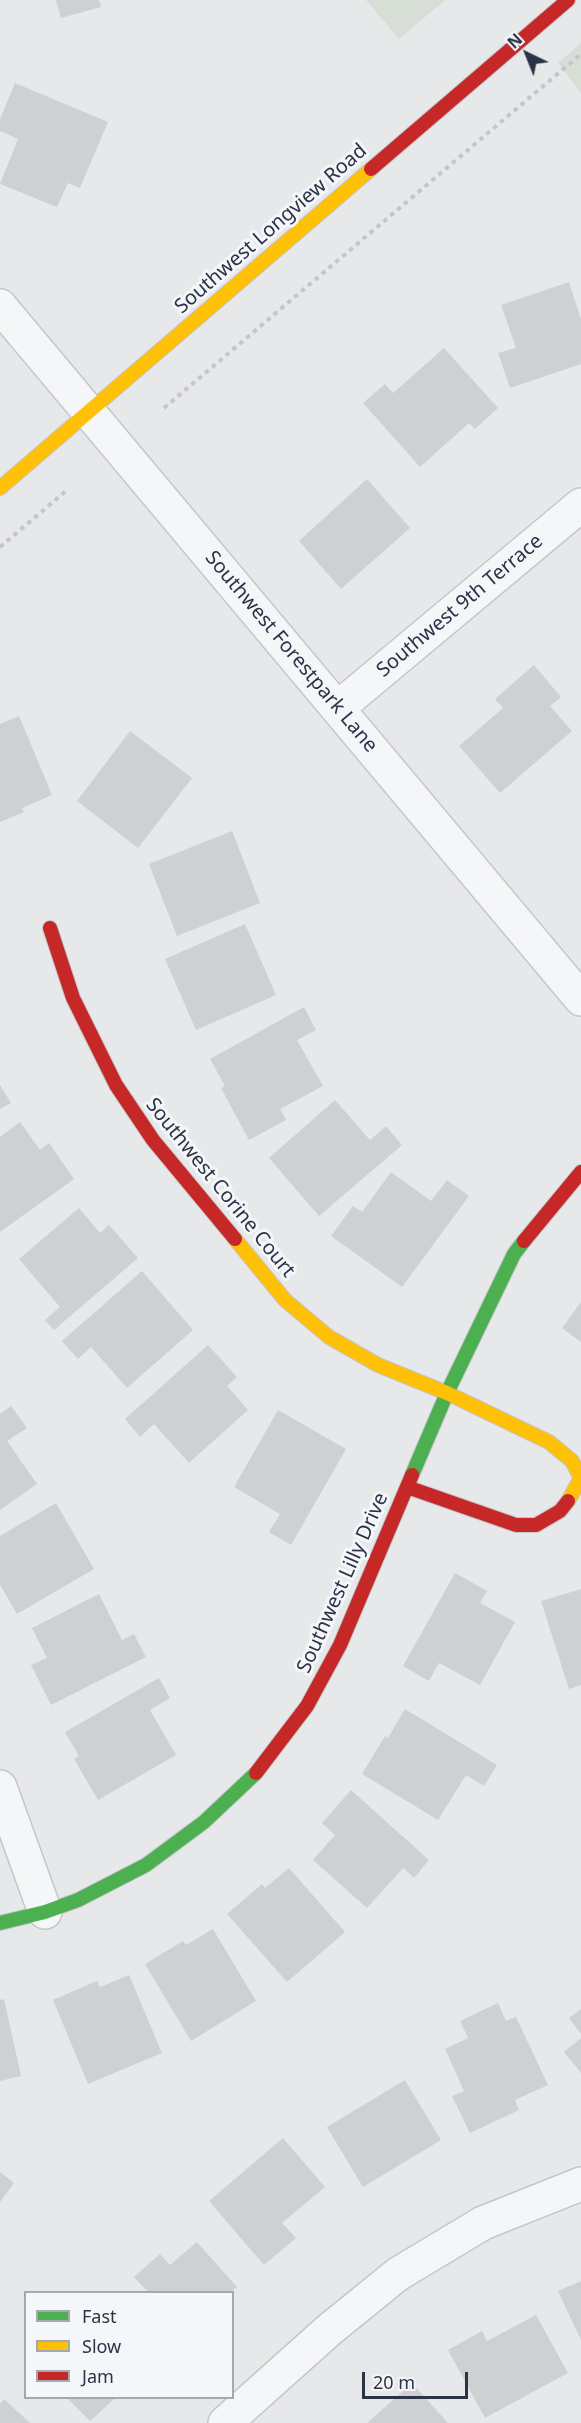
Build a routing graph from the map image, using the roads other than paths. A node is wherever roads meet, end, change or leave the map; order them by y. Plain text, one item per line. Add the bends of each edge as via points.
1 (568, 0) edge
2 (0, 306) edge
3 (89, 412) junction
4 (0, 488) edge
5 (581, 505) edge
6 (339, 707) junction
7 (50, 928) dead end
8 (581, 999) edge
9 (581, 1173) edge
10 (447, 1393) junction
11 (407, 1487) junction
12 (0, 1787) edge
13 (45, 1912) junction
14 (0, 1923) edge
15 (581, 2184) edge
16 (225, 2423) edge

1 - 3 street, Southwest Longview Road
2 - 3 street, Southwest Forestpark Lane
3 - 4 street, Southwest Longview Road
3 - 6 street, Southwest Forestpark Lane
5 - 6 street, Southwest 9th Terrace
6 - 8 street, Southwest Forestpark Lane
7 - 10 street, Southwest Corine Court via 73,998 116,1085 153,1140 285,1300 328,1337 378,1365
9 - 10 street, Southwest Lilly Drive via 514,1254
10 - 11 street, Southwest Lilly Drive
10 - 11 street, Southwest Corine Court via 549,1442 572,1461 581,1479 560,1511 536,1525 516,1525
11 - 13 street, Southwest Lilly Drive via 340,1645 307,1706 258,1772 204,1822 146,1865 78,1900
12 - 13 street
13 - 14 street, Southwest Lilly Drive
15 - 16 street via 483,2223 398,2274

